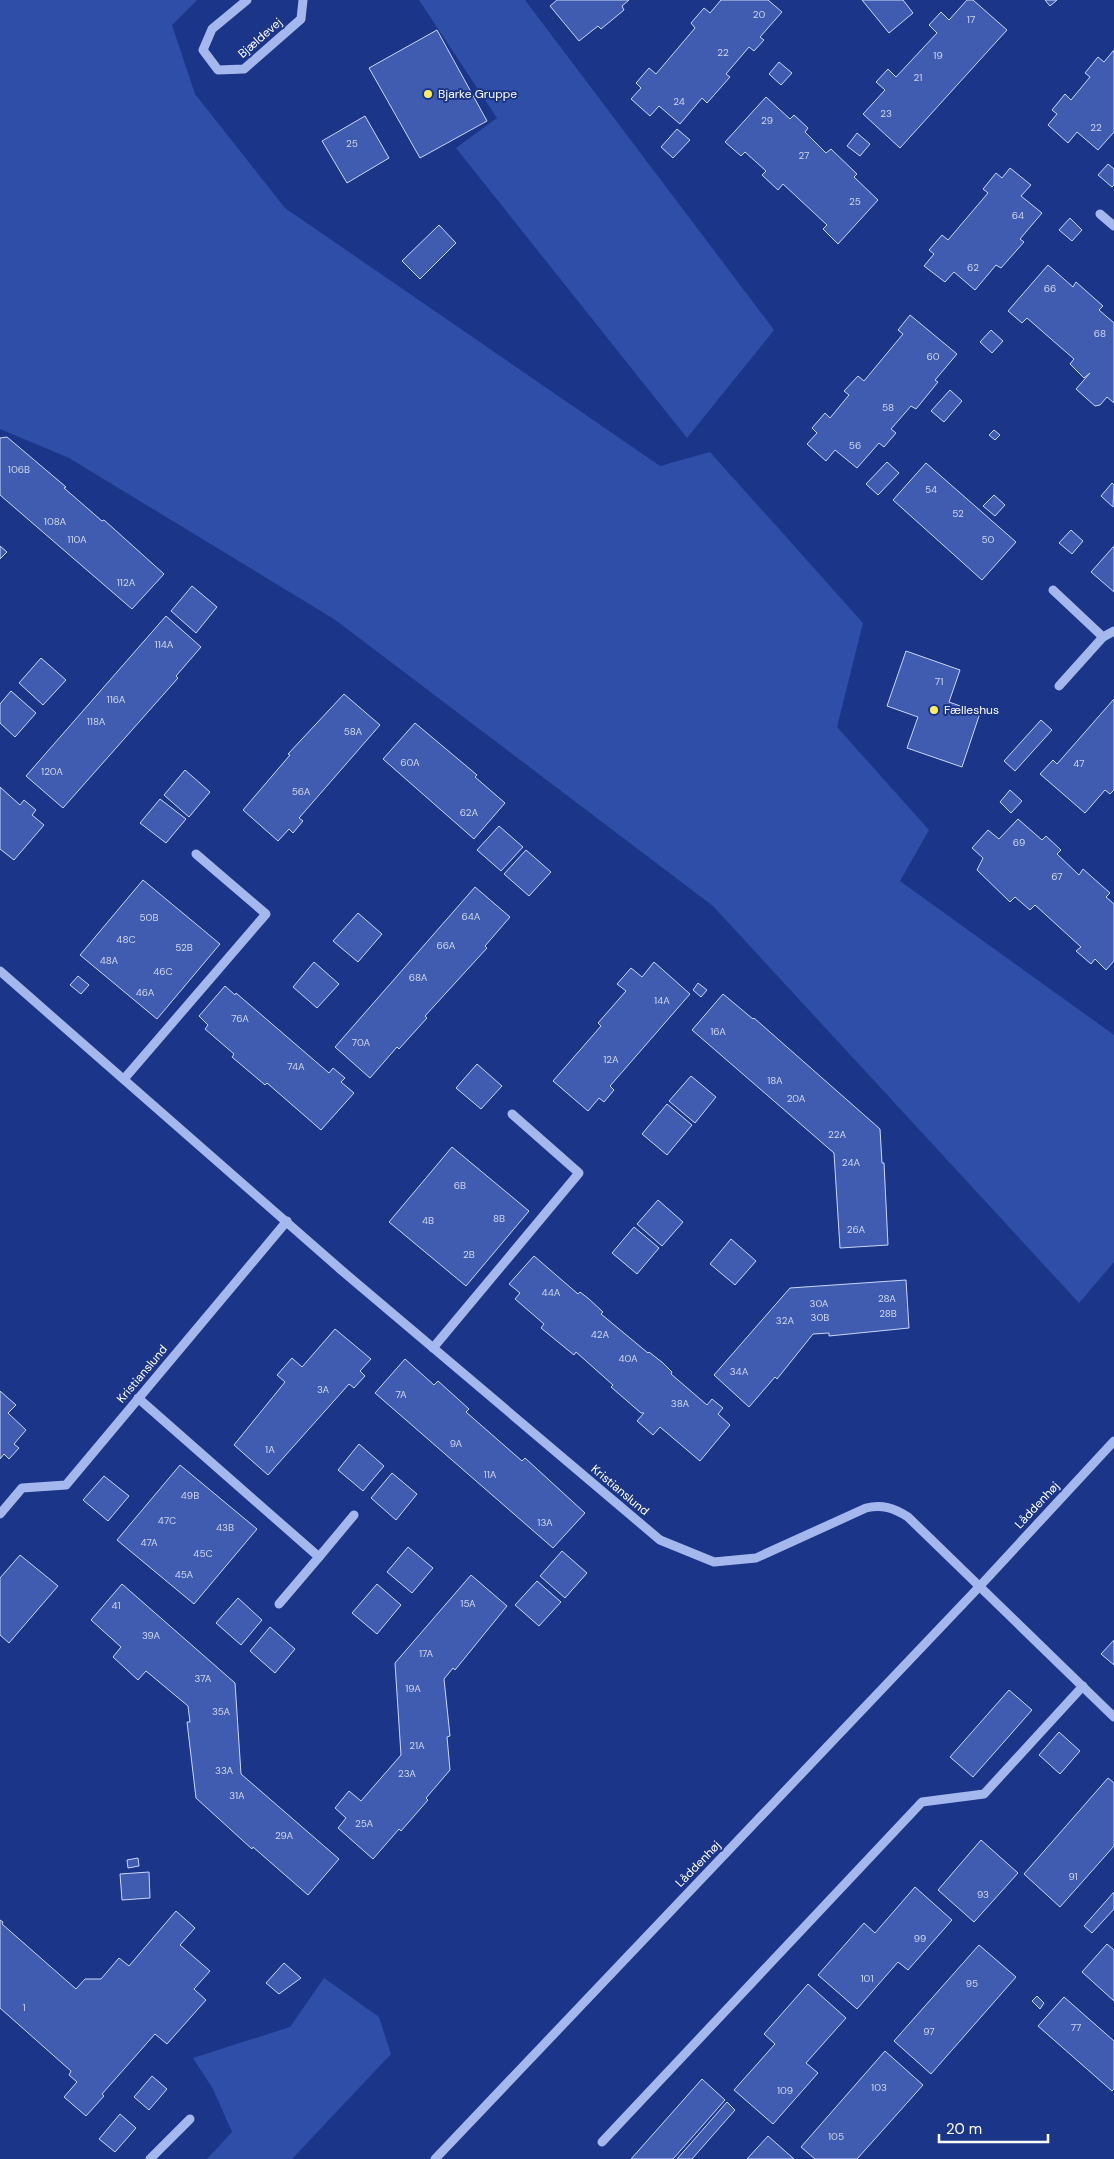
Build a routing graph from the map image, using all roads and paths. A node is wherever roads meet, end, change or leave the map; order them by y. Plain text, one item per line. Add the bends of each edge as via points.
1 (247, 0) edge
2 (303, 0) edge
3 (1100, 214) dead end
4 (1114, 226) edge
5 (1053, 590) dead end
6 (1114, 631) edge
7 (1103, 637) junction
8 (1059, 686) dead end
9 (196, 854) dead end
10 (0, 971) edge
11 (124, 1079) junction
12 (512, 1114) dead end
13 (287, 1221) junction
14 (433, 1348) junction
15 (138, 1398) junction
16 (1114, 1441) edge
17 (0, 1514) edge
18 (354, 1515) dead end
19 (319, 1557) junction
20 (979, 1587) junction
21 (279, 1604) dead end
22 (1082, 1686) junction
23 (1114, 1717) edge
24 (190, 2119) dead end
25 (602, 2142) dead end
26 (150, 2159) edge
27 (435, 2159) edge

1 - 2 street, Bjældevej via 212,29 203,50 218,70 244,69 301,19
3 - 4 street
5 - 7 street
6 - 7 street
7 - 8 street
9 - 11 street via 266,914
10 - 11 street, Kristianslund
11 - 13 street, Kristianslund
12 - 14 street via 579,1173
13 - 14 street, Kristianslund
13 - 15 street, Kristianslund
14 - 20 street, Kristianslund via 660,1540 714,1562 756,1558 876,1505 898,1510 908,1517
15 - 17 street, Kristianslund via 66,1485 22,1488
15 - 19 street
16 - 20 street, Låddenhøj
18 - 19 street
19 - 21 street
20 - 22 street
20 - 27 street, Låddenhøj
22 - 23 street
22 - 25 street via 984,1794 922,1802
24 - 26 street

